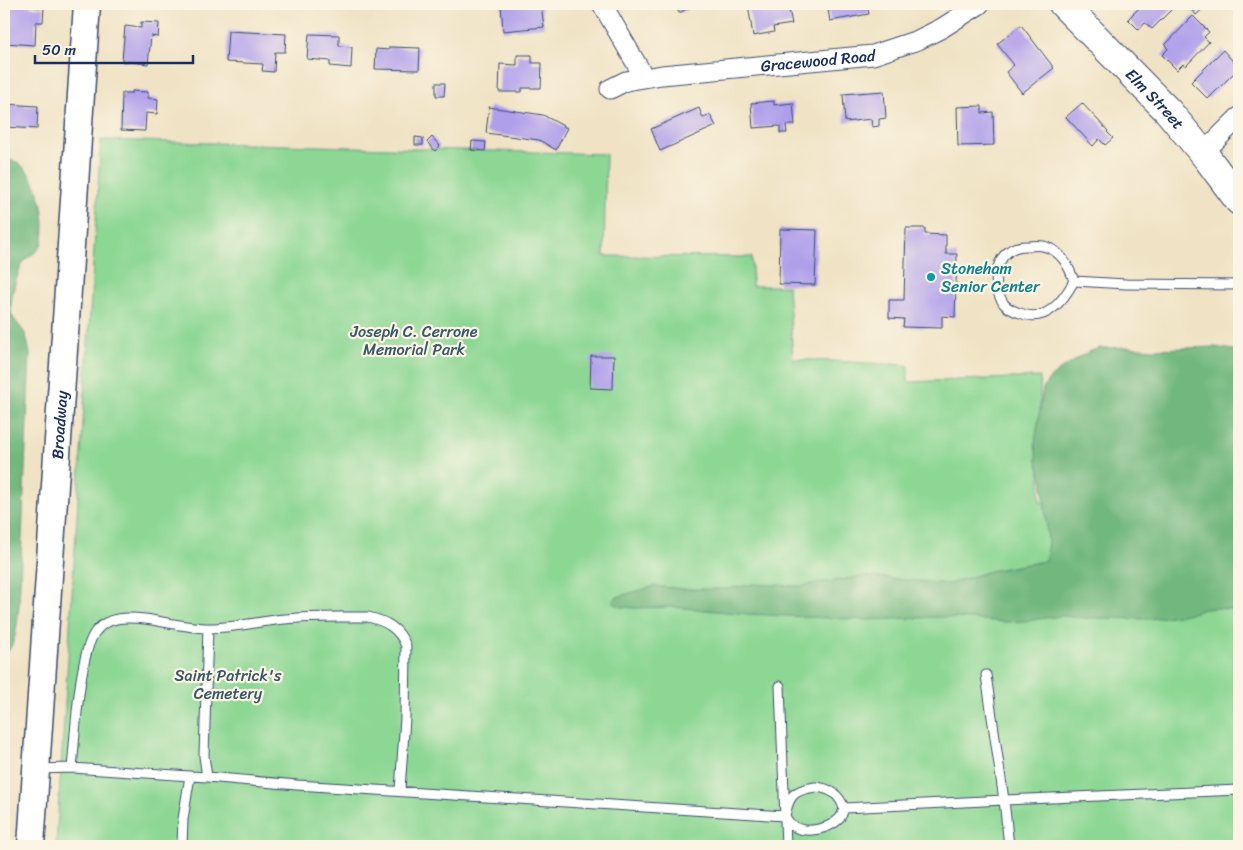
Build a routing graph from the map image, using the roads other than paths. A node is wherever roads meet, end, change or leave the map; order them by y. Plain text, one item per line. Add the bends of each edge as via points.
1 (87, 4) edge
2 (602, 4) edge
3 (980, 4) edge
4 (1063, 4) edge
5 (644, 77) junction
6 (610, 89) dead end
7 (1239, 117) edge
8 (1203, 153) junction
9 (1239, 201) edge
10 (1074, 281) junction
11 (1239, 285) edge
12 (208, 628) junction
13 (986, 675) dead end
14 (780, 686) dead end
15 (72, 768) junction
16 (37, 769) junction
17 (190, 776) junction
18 (207, 777) junction
19 (400, 790) junction
20 (1239, 790) edge
21 (1004, 800) junction
22 (844, 808) junction
23 (785, 816) junction
24 (31, 846) edge
25 (182, 846) edge
26 (786, 846) edge
27 (1009, 846) edge

1 - 16 main road, Broadway
2 - 5 street
3 - 5 street, Gracewood Road via 918,40 873,55
4 - 8 main road, Elm Street via 1168,111
5 - 6 street, Gracewood Road
7 - 8 street
8 - 9 main road, Elm Street
10 - 10 lane via 1064,259 1044,246 1018,247 1008,251 1000,262 996,277 1004,305 1031,316 1055,308
10 - 11 lane
12 - 15 lane via 134,618 113,620 97,630 84,665
12 - 18 lane via 204,756
12 - 19 lane via 313,617 368,617 394,627 406,646
13 - 21 lane
14 - 23 lane
15 - 16 lane
15 - 17 lane
16 - 24 main road, Broadway
17 - 18 lane
17 - 25 lane
18 - 19 lane
19 - 23 lane
20 - 21 lane
21 - 22 lane
21 - 27 lane
22 - 23 lane via 834,824 818,829 793,827
22 - 23 lane via 840,798 832,792 815,787 803,789 792,796 787,802
23 - 26 lane

